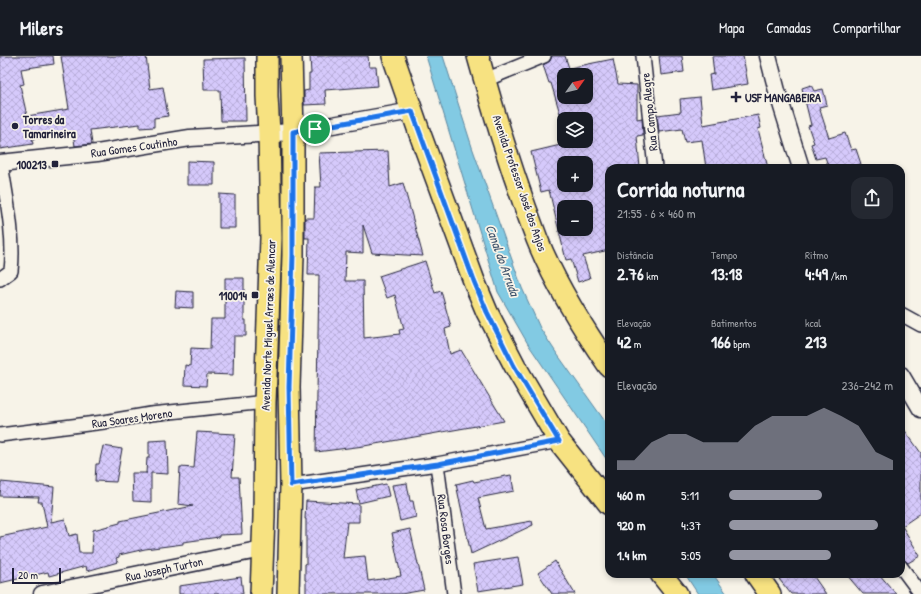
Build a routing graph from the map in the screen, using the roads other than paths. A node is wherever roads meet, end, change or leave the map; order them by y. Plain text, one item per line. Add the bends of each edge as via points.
1 (267, 56) edge
2 (291, 56) edge
3 (393, 56) edge
4 (478, 56) edge
5 (544, 56) edge
6 (643, 56) edge
7 (768, 56) edge
8 (485, 80) junction
9 (412, 111) junction
10 (293, 132) junction
11 (269, 133) junction
12 (1, 163) edge
13 (655, 164) edge
14 (800, 164) edge
15 (0, 279) edge
16 (905, 316) edge
17 (921, 325) edge
18 (605, 360) edge
19 (905, 382) edge
20 (265, 402) junction
21 (921, 409) edge
22 (0, 435) edge
23 (559, 441) junction
24 (438, 464) junction
25 (291, 485) junction
26 (605, 499) edge
27 (262, 549) junction
28 (905, 573) edge
29 (665, 578) edge
30 (759, 578) edge
31 (42, 594) edge
32 (261, 594) edge
33 (288, 594) edge
34 (454, 594) edge
35 (677, 594) edge
36 (770, 594) edge
37 (921, 594) edge

1 - 11 main road, Avenida Norte Miguel Arraes de Alencar
2 - 10 main road, Avenida Norte Miguel Arraes de Alencar
3 - 9 main road
4 - 8 main road, Avenida Professor José dos Anjos
5 - 8 street
6 - 13 street, Rua Campo Alegre
7 - 14 street
8 - 18 main road, Avenida Professor José dos Anjos via 513,173 538,240 564,295
9 - 10 street, Rua Gomes Coutinho
9 - 23 main road via 487,312 514,366
10 - 11 street, Rua Gomes Coutinho
10 - 25 main road, Avenida Norte Miguel Arraes de Alencar via 289,387
11 - 12 street, Rua Gomes Coutinho via 190,138
11 - 20 main road, Avenida Norte Miguel Arraes de Alencar via 271,238
12 - 15 street via 12,259 11,270
16 - 17 street
19 - 21 street
20 - 22 street, Rua Soares Moreno via 151,414
20 - 27 main road, Avenida Norte Miguel Arraes de Alencar
23 - 24 street
23 - 26 main road
24 - 25 street
24 - 34 street, Rua Rosa Borges
25 - 33 main road, Avenida Norte Miguel Arraes de Alencar
27 - 31 street, Rua Joseph Turton
27 - 32 main road, Avenida Norte Miguel Arraes de Alencar
28 - 37 street
29 - 35 main road
30 - 36 main road

